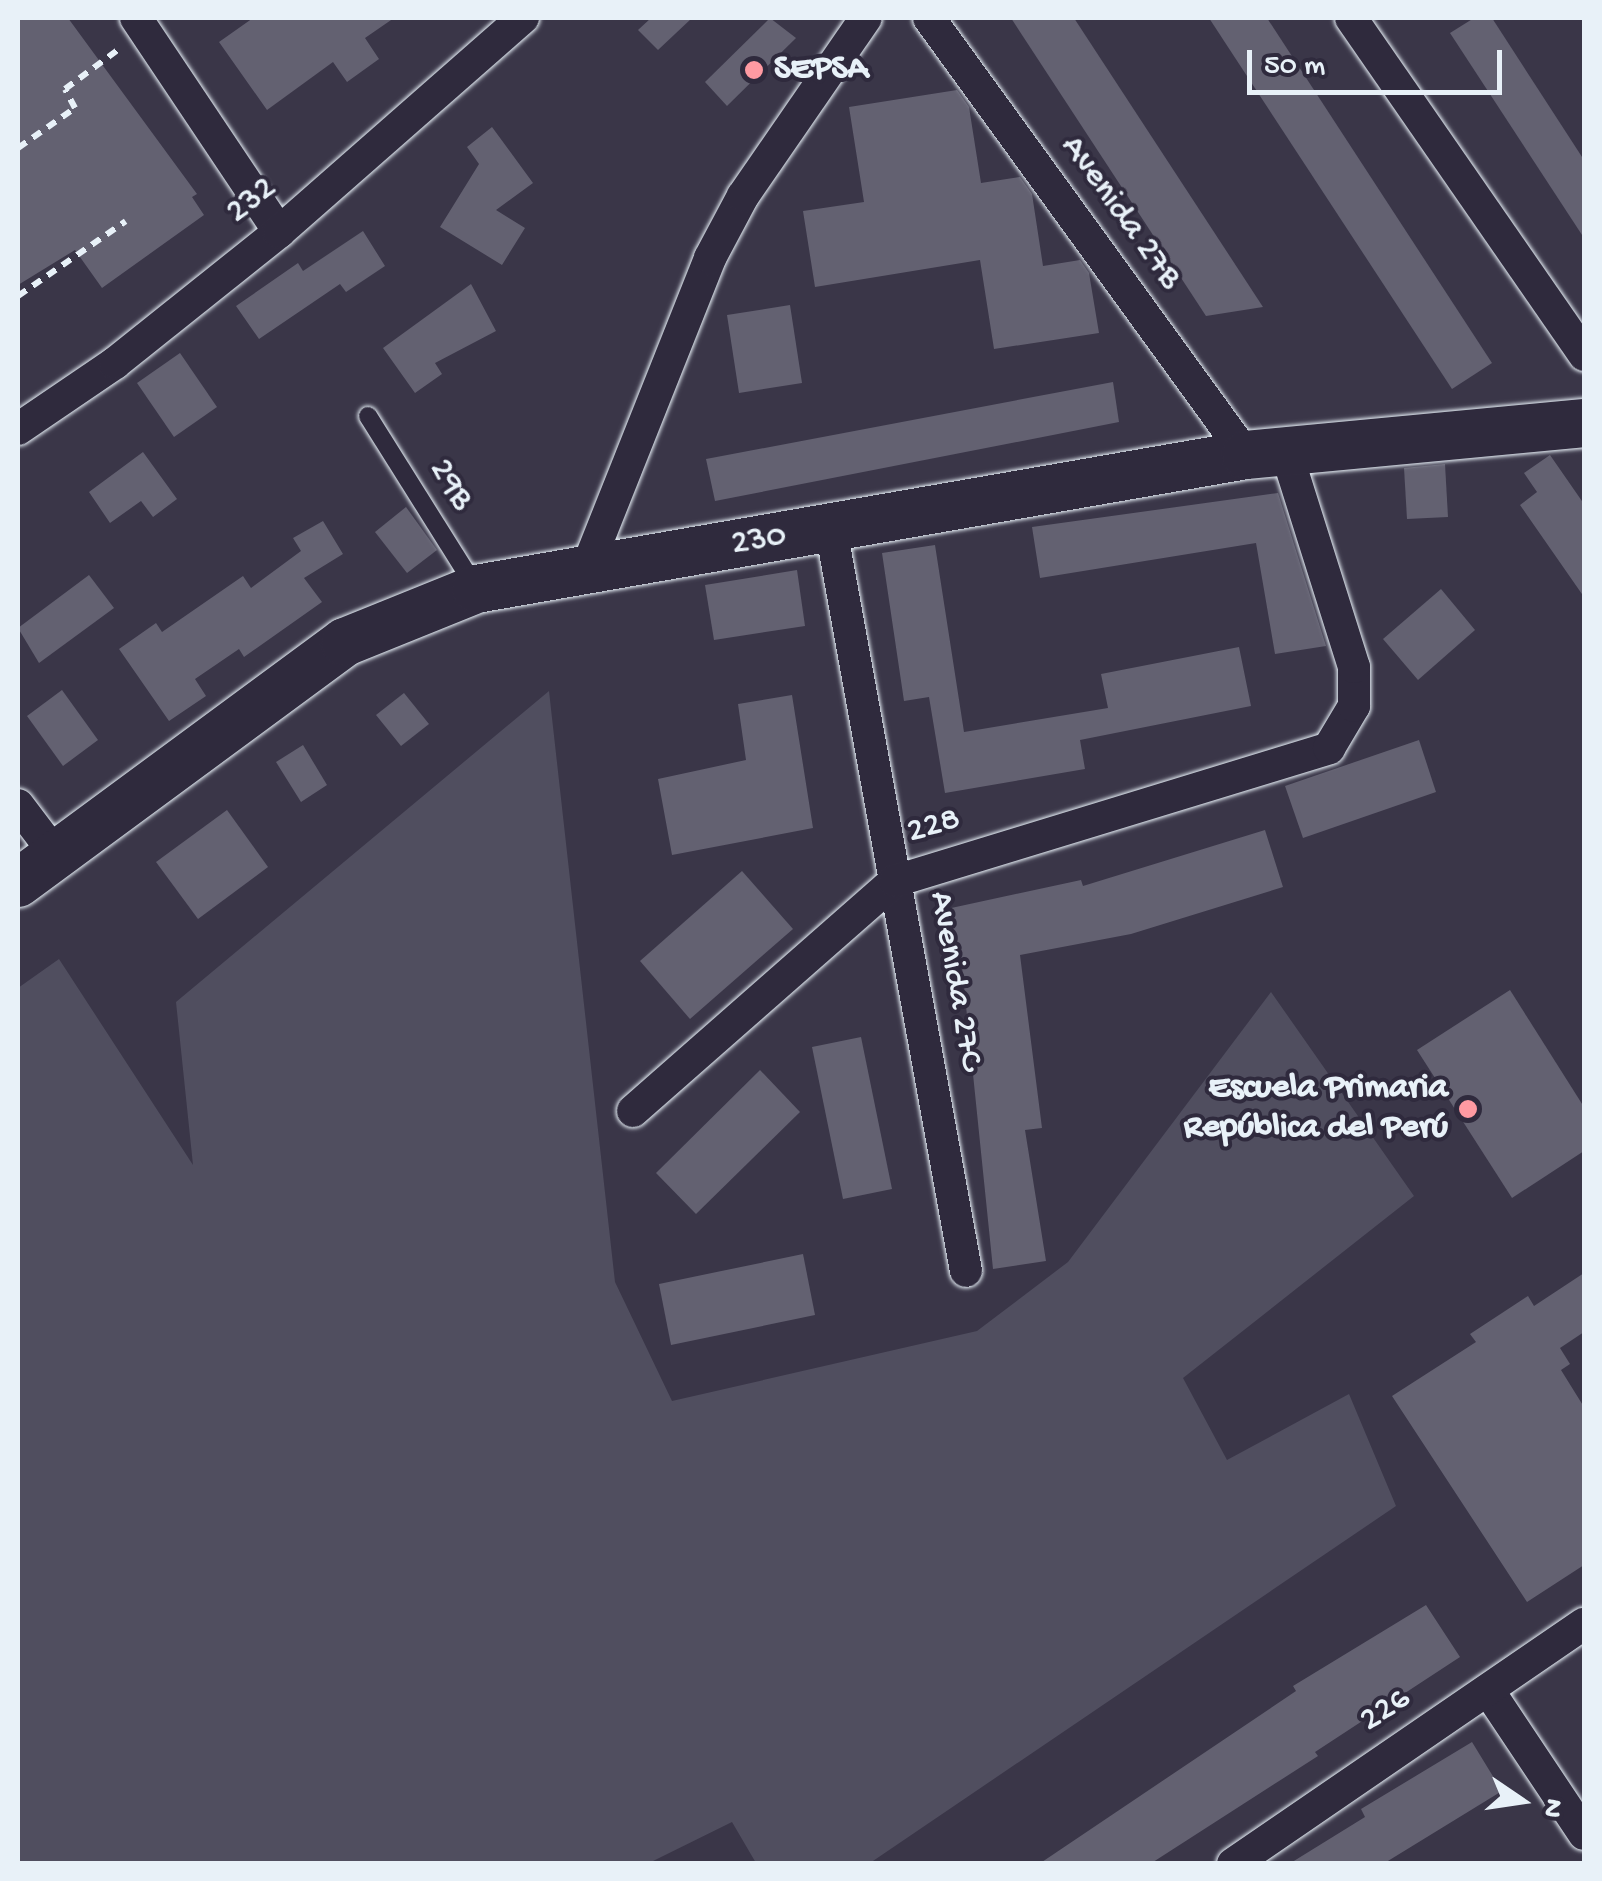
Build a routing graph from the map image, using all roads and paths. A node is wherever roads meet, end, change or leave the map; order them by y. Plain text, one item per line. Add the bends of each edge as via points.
1 (523, 18) edge
2 (866, 18) edge
3 (929, 18) edge
4 (1352, 18) edge
5 (140, 23) edge
6 (18, 148) edge
7 (126, 222) dead end
8 (279, 232) junction
9 (18, 296) edge
10 (1584, 355) edge
11 (368, 416) dead end
12 (1584, 423) edge
13 (18, 428) edge
14 (1266, 453) junction
15 (831, 529) junction
16 (586, 570) junction
17 (476, 589) junction
18 (1329, 748) joint
19 (18, 805) edge
20 (56, 856) junction
21 (895, 880) junction
22 (18, 883) edge
23 (633, 1111) dead end
24 (966, 1271) dead end
25 (1584, 1624) edge
26 (1488, 1690) junction
27 (1584, 1834) edge
28 (1234, 1864) edge

1 - 8 street, 232
2 - 16 street via 743,196 710,258
3 - 14 street, Avenida 27B
4 - 10 street
5 - 6 path via 65,90 75,108
5 - 8 street
7 - 9 path
8 - 13 street, 232 via 115,363
11 - 17 lane, 29B
12 - 14 street, 230
14 - 15 street, 230
14 - 18 street, Avenida 27B via 1354,666 1354,706
15 - 16 street, 230
15 - 21 street, Avenida 27C
16 - 17 street, 230
17 - 20 street, 230 via 345,642
18 - 21 street, 228
19 - 20 street
20 - 22 street, 230
21 - 23 street, 228
21 - 24 street, Avenida 27C
25 - 26 street, 226
26 - 27 street
26 - 28 street, 226

